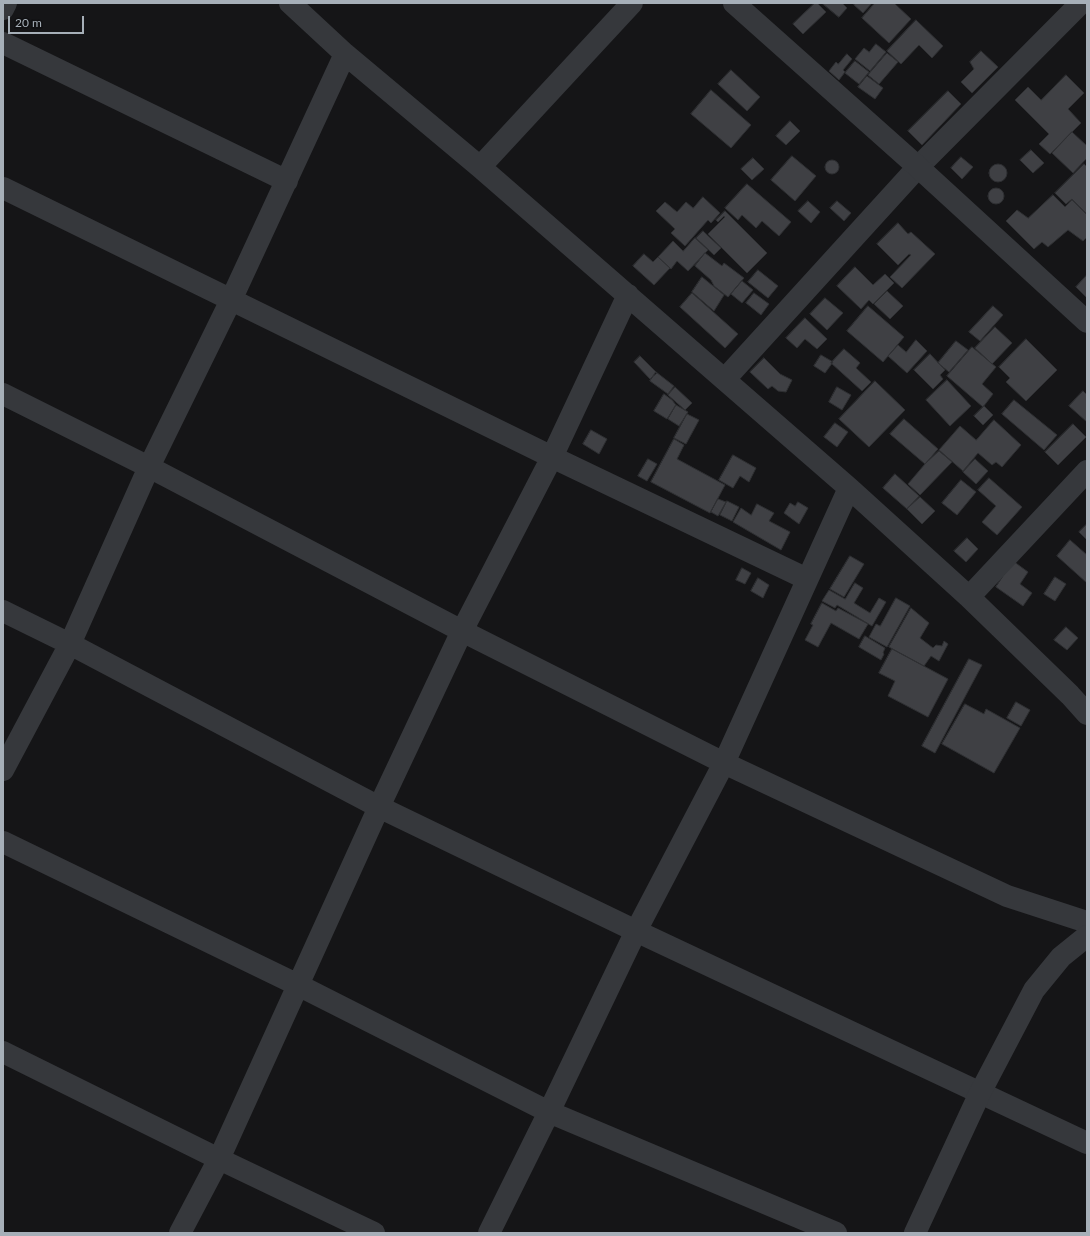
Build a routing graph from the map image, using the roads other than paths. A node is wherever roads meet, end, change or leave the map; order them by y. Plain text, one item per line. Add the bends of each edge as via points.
1 (6, 3) edge
2 (290, 3) edge
3 (632, 3) edge
4 (734, 3) edge
5 (1081, 3) edge
6 (3, 9) edge
7 (3, 43) edge
8 (345, 54) junction
9 (480, 167) junction
10 (918, 167) junction
11 (287, 181) junction
12 (3, 188) edge
13 (628, 295) junction
14 (231, 300) junction
15 (1087, 322) edge
16 (725, 379) junction
17 (3, 394) edge
18 (552, 457) junction
19 (149, 467) junction
20 (1087, 471) edge
21 (849, 488) junction
22 (807, 579) junction
23 (969, 597) junction
24 (3, 611) edge
25 (462, 631) junction
26 (70, 644) junction
27 (1087, 714) edge
28 (724, 763) junction
29 (3, 770) edge
30 (379, 808) junction
31 (3, 842) edge
32 (1087, 922) edge
33 (636, 931) junction
34 (1087, 936) edge
35 (298, 985) junction
36 (3, 1052) edge
37 (980, 1093) junction
38 (549, 1112) junction
39 (1087, 1143) edge
40 (219, 1159) junction
41 (180, 1233) edge
42 (374, 1233) edge
43 (489, 1233) edge
44 (836, 1233) edge
45 (915, 1233) edge

1 - 6 street
2 - 8 street
3 - 9 street
4 - 10 street
5 - 10 street
7 - 11 street
8 - 9 street
8 - 11 street
9 - 13 street
10 - 15 street
10 - 16 street
11 - 14 street
12 - 14 street
13 - 16 street
13 - 18 street
14 - 18 street
14 - 19 street
16 - 21 street
17 - 19 street
18 - 22 street
18 - 25 street
19 - 25 street
19 - 26 street
20 - 23 street
21 - 22 street
21 - 23 street
22 - 28 street
23 - 27 street
24 - 26 street
25 - 28 street
25 - 30 street
26 - 29 street
26 - 30 street
28 - 32 street via 1007,896
28 - 33 street
30 - 33 street
30 - 35 street
31 - 35 street
33 - 37 street
33 - 38 street
34 - 37 street via 1061,957 1034,990
35 - 38 street
35 - 40 street
36 - 40 street
37 - 39 street
37 - 45 street
38 - 43 street
38 - 44 street
40 - 41 street
40 - 42 street

